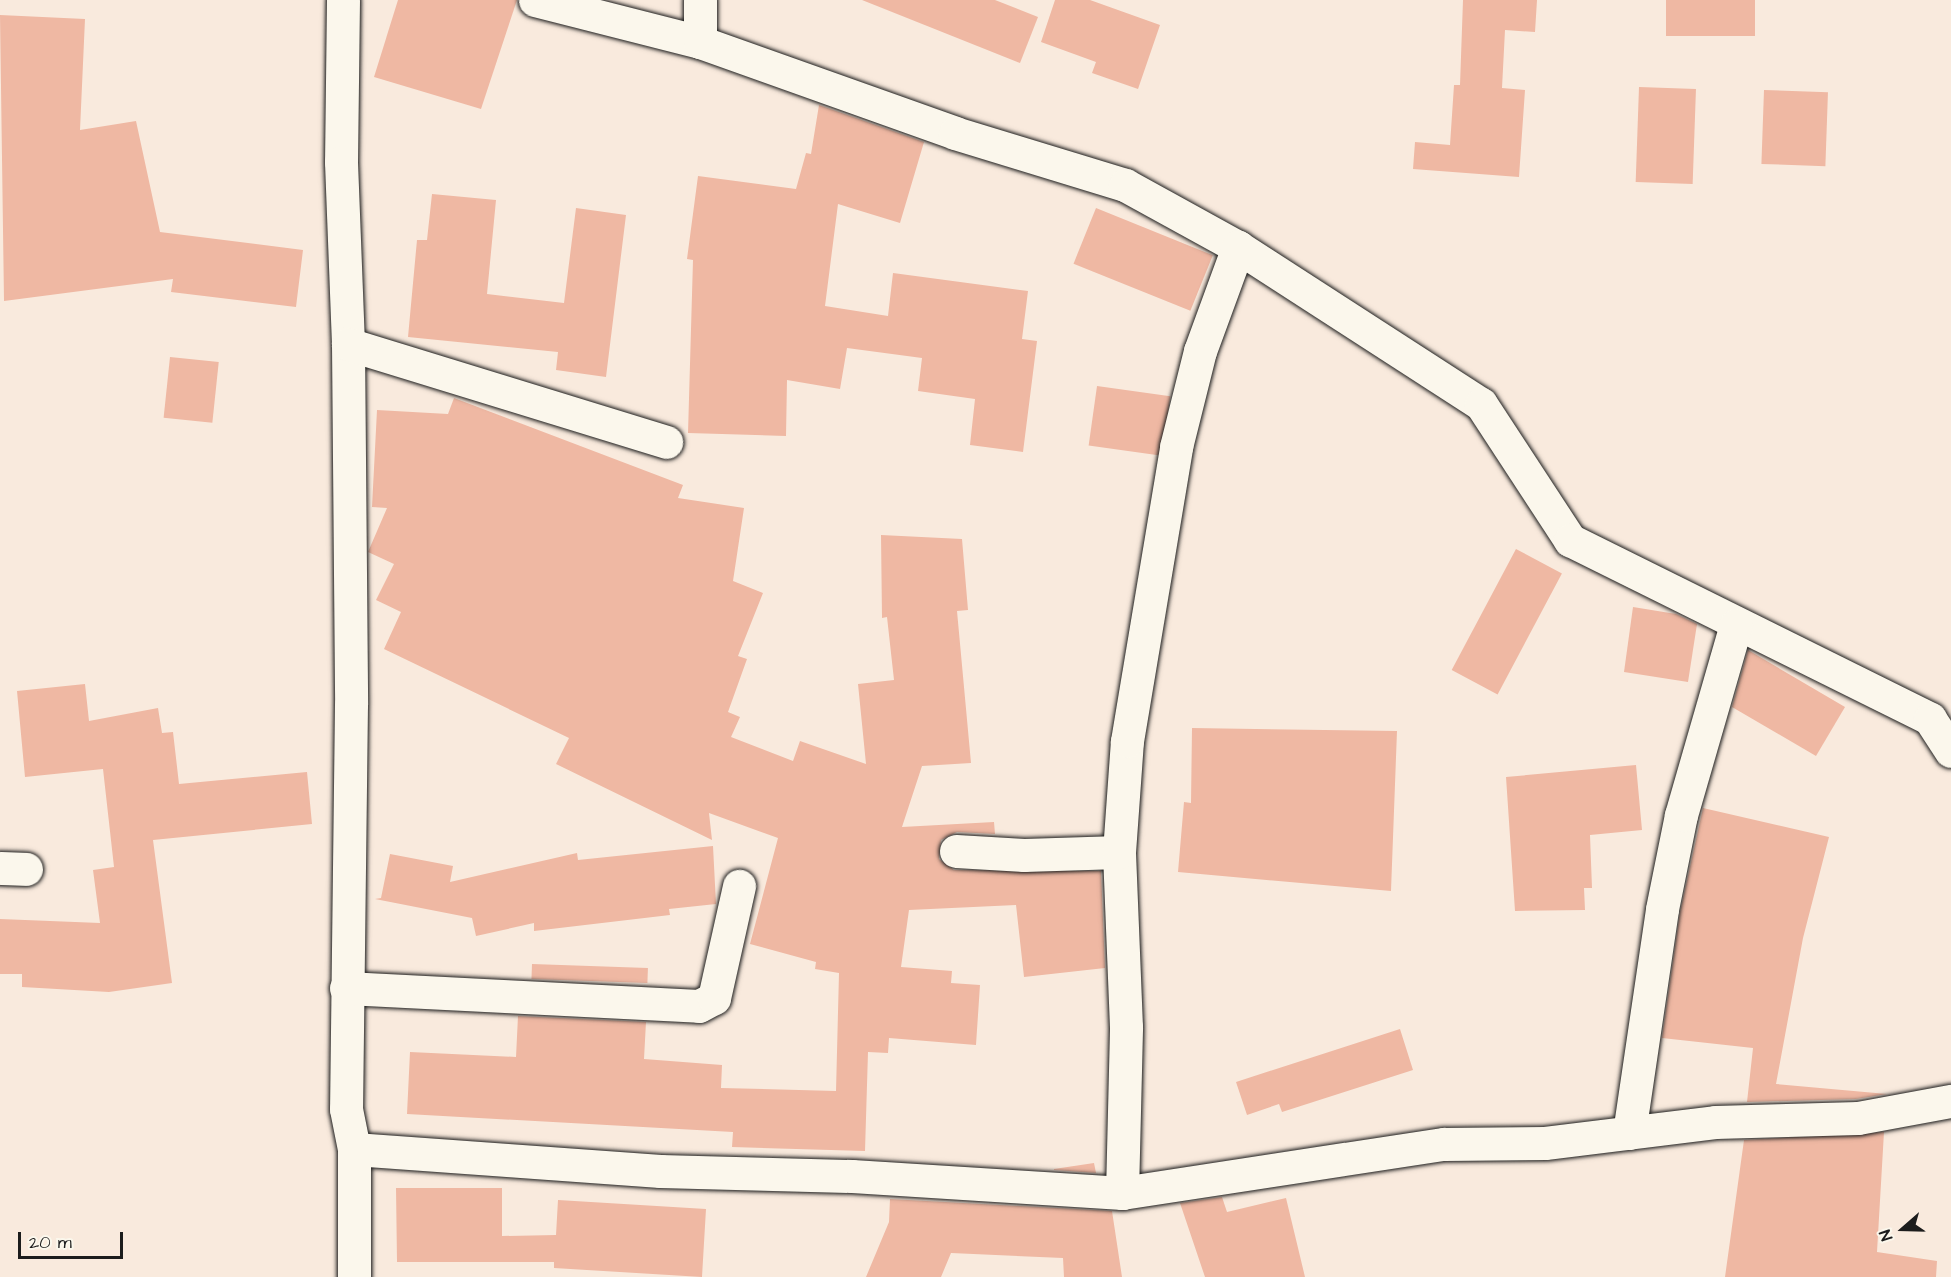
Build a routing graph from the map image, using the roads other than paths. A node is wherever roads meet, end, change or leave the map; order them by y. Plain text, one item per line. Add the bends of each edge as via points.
1 (343, 0) edge
2 (535, 0) edge
3 (700, 0) edge
4 (700, 42) junction
5 (1238, 247) junction
6 (348, 344) junction
7 (666, 442) dead end
8 (1736, 625) junction
9 (1951, 751) edge
10 (956, 851) dead end
11 (1119, 852) junction
12 (739, 886) dead end
13 (346, 988) junction
14 (1951, 1101) edge
15 (1629, 1132) junction
16 (354, 1149) junction
17 (1122, 1193) junction
18 (354, 1277) edge

1 - 6 street via 341,162
2 - 4 street
3 - 4 street
4 - 5 street via 955,133 1125,185
5 - 8 street via 1348,322 1480,404 1570,540
5 - 11 street via 1200,351 1176,447 1127,741
6 - 7 street
6 - 13 street via 351,704
8 - 9 street via 1930,719
8 - 15 street via 1682,815 1662,909
10 - 11 street via 1024,855
11 - 17 street via 1126,1027
12 - 13 street via 714,998 699,1006
13 - 16 street via 346,1109
14 - 15 street via 1858,1118 1715,1122
15 - 17 street via 1545,1143 1444,1144
16 - 17 street via 660,1172 852,1176
16 - 18 street

